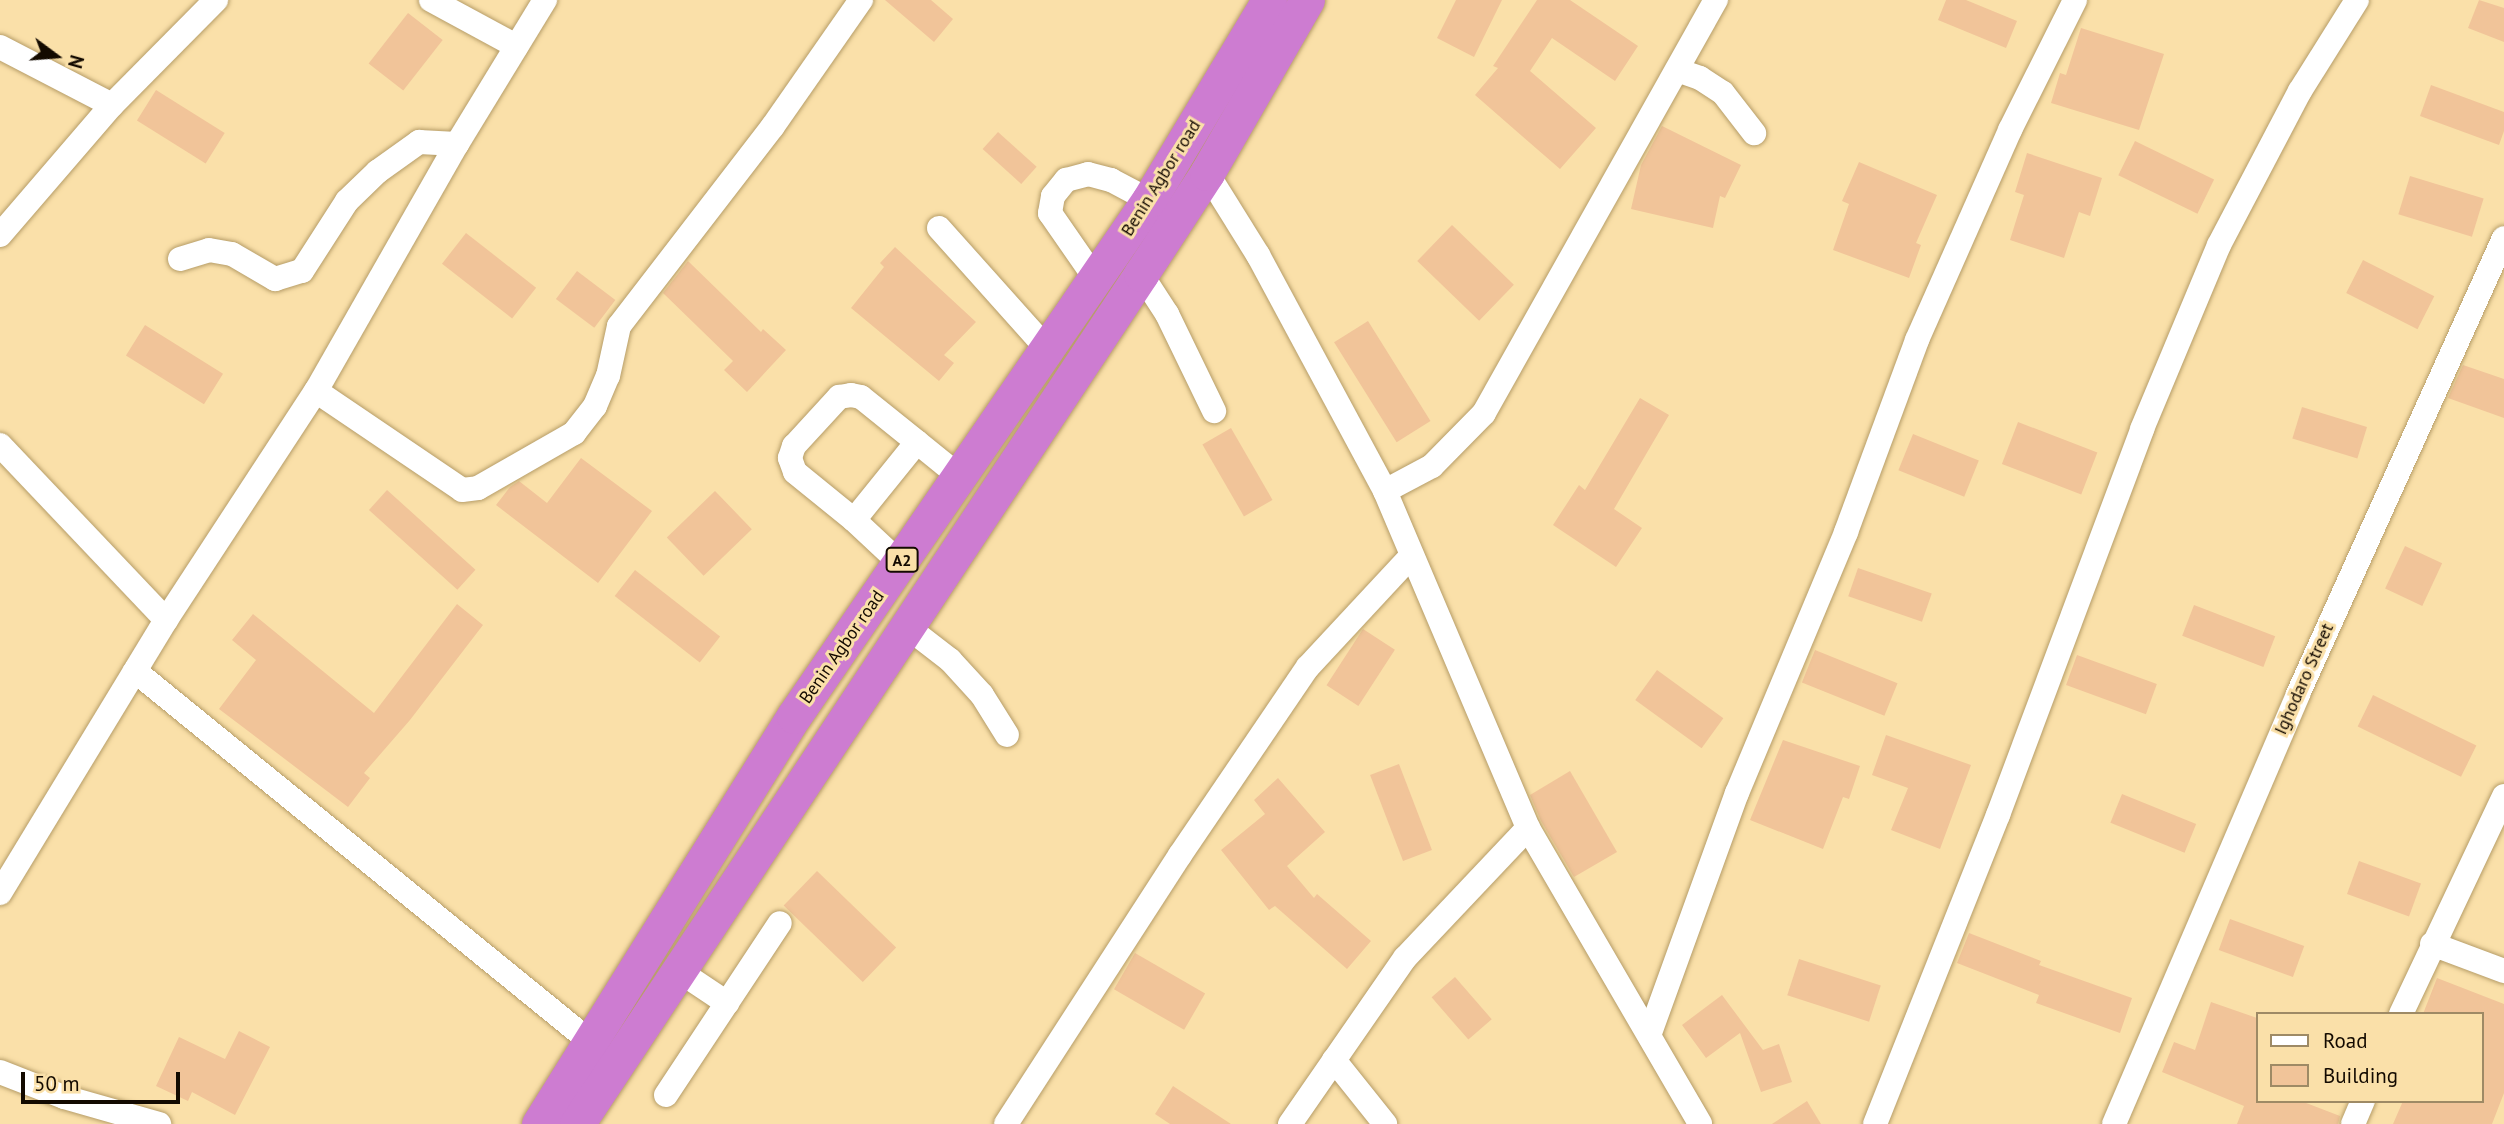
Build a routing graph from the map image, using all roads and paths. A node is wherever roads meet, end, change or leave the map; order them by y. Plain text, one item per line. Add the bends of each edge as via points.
1 (216, 0) edge
2 (431, 0) edge
3 (545, 0) edge
4 (861, 0) edge
5 (1269, 0) edge
6 (1307, 0) edge
7 (1716, 0) edge
8 (2075, 0) edge
9 (2357, 0) edge
10 (0, 47) edge
11 (516, 47) junction
12 (1677, 70) junction
13 (112, 105) junction
14 (1754, 132) dead end
15 (457, 144) junction
16 (1207, 173) junction
17 (1149, 200) junction
18 (939, 228) dead end
19 (0, 235) edge
20 (2504, 238) edge
21 (180, 259) dead end
22 (1141, 274) junction
23 (1096, 278) junction
24 (1047, 349) junction
25 (316, 391) junction
26 (1214, 411) dead end
27 (917, 442) junction
28 (0, 445) edge
29 (960, 477) junction
30 (1385, 491) junction
31 (854, 520) junction
32 (1411, 556) junction
33 (900, 563) junction
34 (166, 620) junction
35 (906, 626) junction
36 (135, 671) junction
37 (794, 716) junction
38 (1007, 735) dead end
39 (830, 741) junction
40 (2504, 796) edge
41 (1528, 828) junction
42 (3, 883) edge
43 (780, 923) dead end
44 (2432, 944) junction
45 (679, 971) junction
46 (2504, 971) edge
47 (726, 1003) junction
48 (2402, 1012) edge
49 (1650, 1033) junction
50 (592, 1043) junction
51 (1334, 1060) junction
52 (0, 1072) edge
53 (666, 1095) dead end
54 (2362, 1103) edge
55 (159, 1124) edge
56 (539, 1124) edge
57 (577, 1124) edge
58 (1006, 1124) edge
59 (1290, 1124) edge
60 (1385, 1124) edge
61 (1700, 1124) edge
62 (1875, 1124) edge
63 (2114, 1124) edge
64 (2353, 1124) edge

1 - 13 street
2 - 11 street
3 - 11 street
4 - 25 street via 773,126 619,326 608,376 595,406 574,433 478,488 462,489
5 - 17 highway, Benin Agbor road / A2
6 - 16 highway, Benin Agbor road / A2
7 - 12 street
8 - 49 street via 2010,130 1917,340 1846,531 1737,793
9 - 62 street via 2300,91 2219,245 2142,429 1998,814
10 - 13 street
11 - 15 street
12 - 14 street via 1717,88
12 - 30 street via 1484,413 1432,466
13 - 19 street
15 - 21 street via 419,142 377,172 346,201 302,271 275,279 232,254 209,250
15 - 25 street
16 - 22 highway, Benin Agbor road / A2
16 - 30 street via 1258,255
17 - 23 highway, Benin Agbor road / A2
17 - 23 street via 1088,174 1066,180 1053,197 1050,213
18 - 24 street
20 - 63 street, Ighodaro Street via 2292,706
22 - 26 street via 1167,314
22 - 35 highway, Benin Agbor road / A2
23 - 24 highway, Benin Agbor road / A2
24 - 29 highway, Benin Agbor road / A2
25 - 34 street
27 - 29 street
27 - 31 street
27 - 31 street via 861,397 851,395 839,397 794,446 790,458 794,472
28 - 34 street
29 - 33 highway, Benin Agbor road / A2
30 - 32 street
31 - 33 street
32 - 41 street
32 - 58 street via 1308,667
33 - 37 highway, Benin Agbor road / A2
34 - 36 street
35 - 38 street via 950,660 982,695
35 - 39 highway, Benin Agbor road / A2
36 - 42 street
36 - 50 street
37 - 39 highway
37 - 50 highway, Benin Agbor road / A2
39 - 45 highway, Benin Agbor road / A2
40 - 44 street
41 - 49 street
41 - 51 street via 1405,958
43 - 47 street
44 - 46 street
44 - 48 street
45 - 47 street
45 - 57 highway, Benin Agbor road / A2
47 - 53 street
49 - 61 street
50 - 56 highway, Benin Agbor road / A2
51 - 59 street
51 - 60 street
52 - 55 street via 64,1097
54 - 64 street

